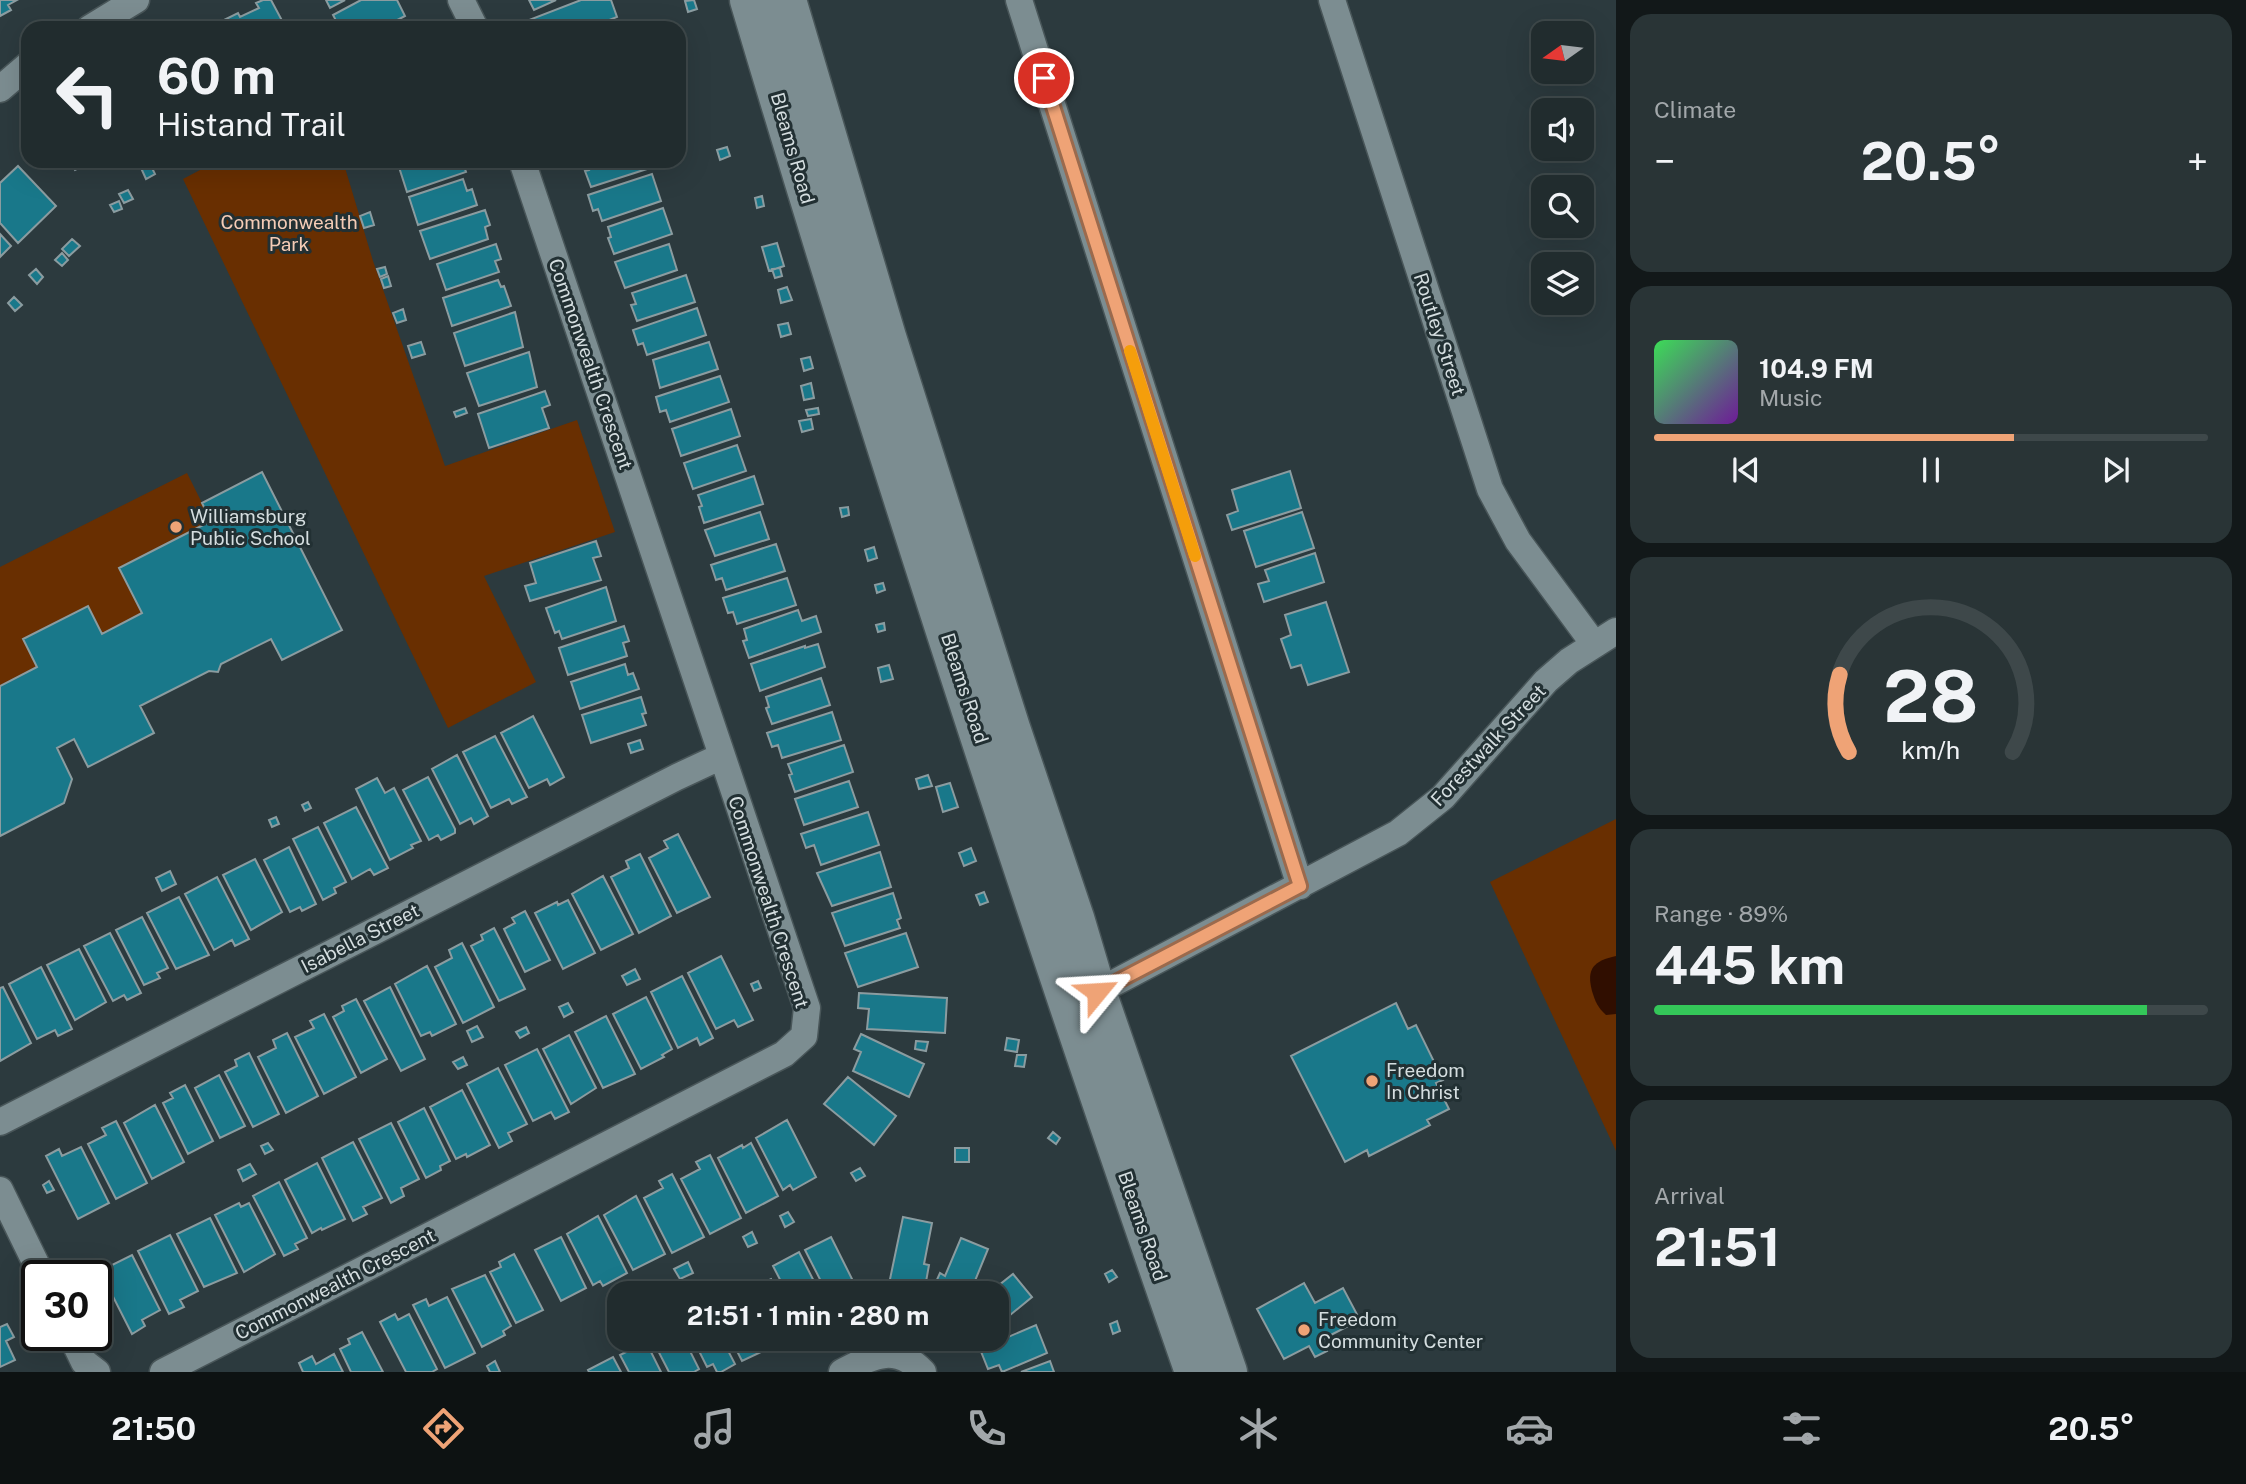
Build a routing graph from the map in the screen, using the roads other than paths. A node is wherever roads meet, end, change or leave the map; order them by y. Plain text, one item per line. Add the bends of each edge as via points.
1 (136, 0) edge
2 (460, 0) edge
3 (750, 0) edge
4 (787, 0) edge
5 (1019, 0) edge
6 (1332, 0) edge
7 (102, 21) edge
8 (471, 21) edge
9 (21, 71) edge
10 (0, 89) edge
11 (524, 168) edge
12 (1605, 638) edge
13 (722, 756) junction
14 (1300, 886) junction
15 (1097, 992) junction
16 (0, 1122) edge
17 (0, 1190) edge
18 (34, 1260) edge
19 (79, 1351) edge
20 (97, 1372) edge
21 (163, 1372) edge
22 (842, 1372) edge
23 (923, 1372) edge
24 (1194, 1372) edge
25 (1228, 1372) edge

1 - 7 street
2 - 8 street
3 - 24 main road, Bleams Road via 817,229 1068,1010
4 - 15 main road, Bleams Road via 887,337
5 - 14 street
6 - 12 street, Routley Street via 1490,489 1509,527
9 - 10 street
11 - 13 street, Commonwealth Crescent
12 - 14 street, Forestwalk Street via 1546,681 1463,776 1421,816
13 - 16 street, Isabella Street
13 - 21 street, Commonwealth Crescent via 807,1008 804,1036 784,1054
14 - 15 street, Forestwalk Street
15 - 25 main road, Bleams Road
17 - 18 street
19 - 20 street
22 - 23 street via 893,1353 913,1361

